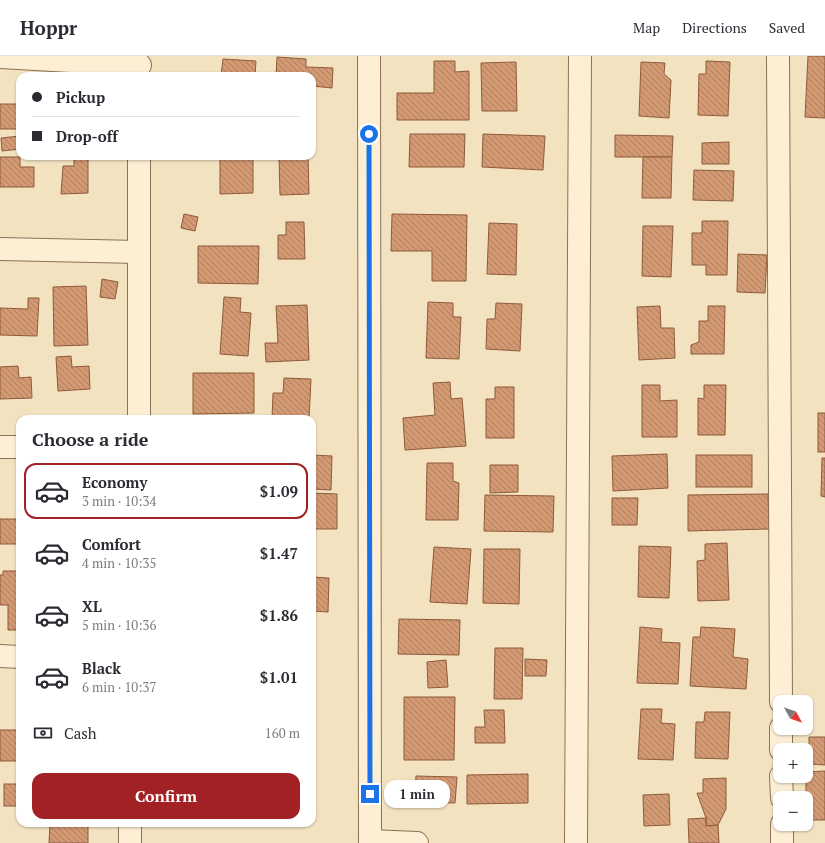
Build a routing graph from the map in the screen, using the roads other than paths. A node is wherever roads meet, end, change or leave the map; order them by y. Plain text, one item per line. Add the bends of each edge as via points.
1 (368, 56) edge
2 (580, 56) edge
3 (778, 56) edge
4 (0, 57) edge
5 (140, 66) edge
6 (139, 160) edge
7 (0, 249) edge
8 (139, 252) junction
9 (138, 415) edge
10 (0, 447) edge
11 (16, 447) edge
12 (0, 656) edge
13 (16, 656) edge
14 (781, 695) edge
15 (130, 827) edge
16 (782, 831) edge
17 (370, 842) edge
18 (130, 843) edge
19 (417, 843) edge
20 (576, 843) edge
21 (782, 843) edge

1 - 17 street
2 - 20 street
3 - 14 street
4 - 5 street
6 - 8 street
7 - 8 street
8 - 9 street
10 - 11 street
12 - 13 street
15 - 18 street
16 - 21 street
17 - 19 street

